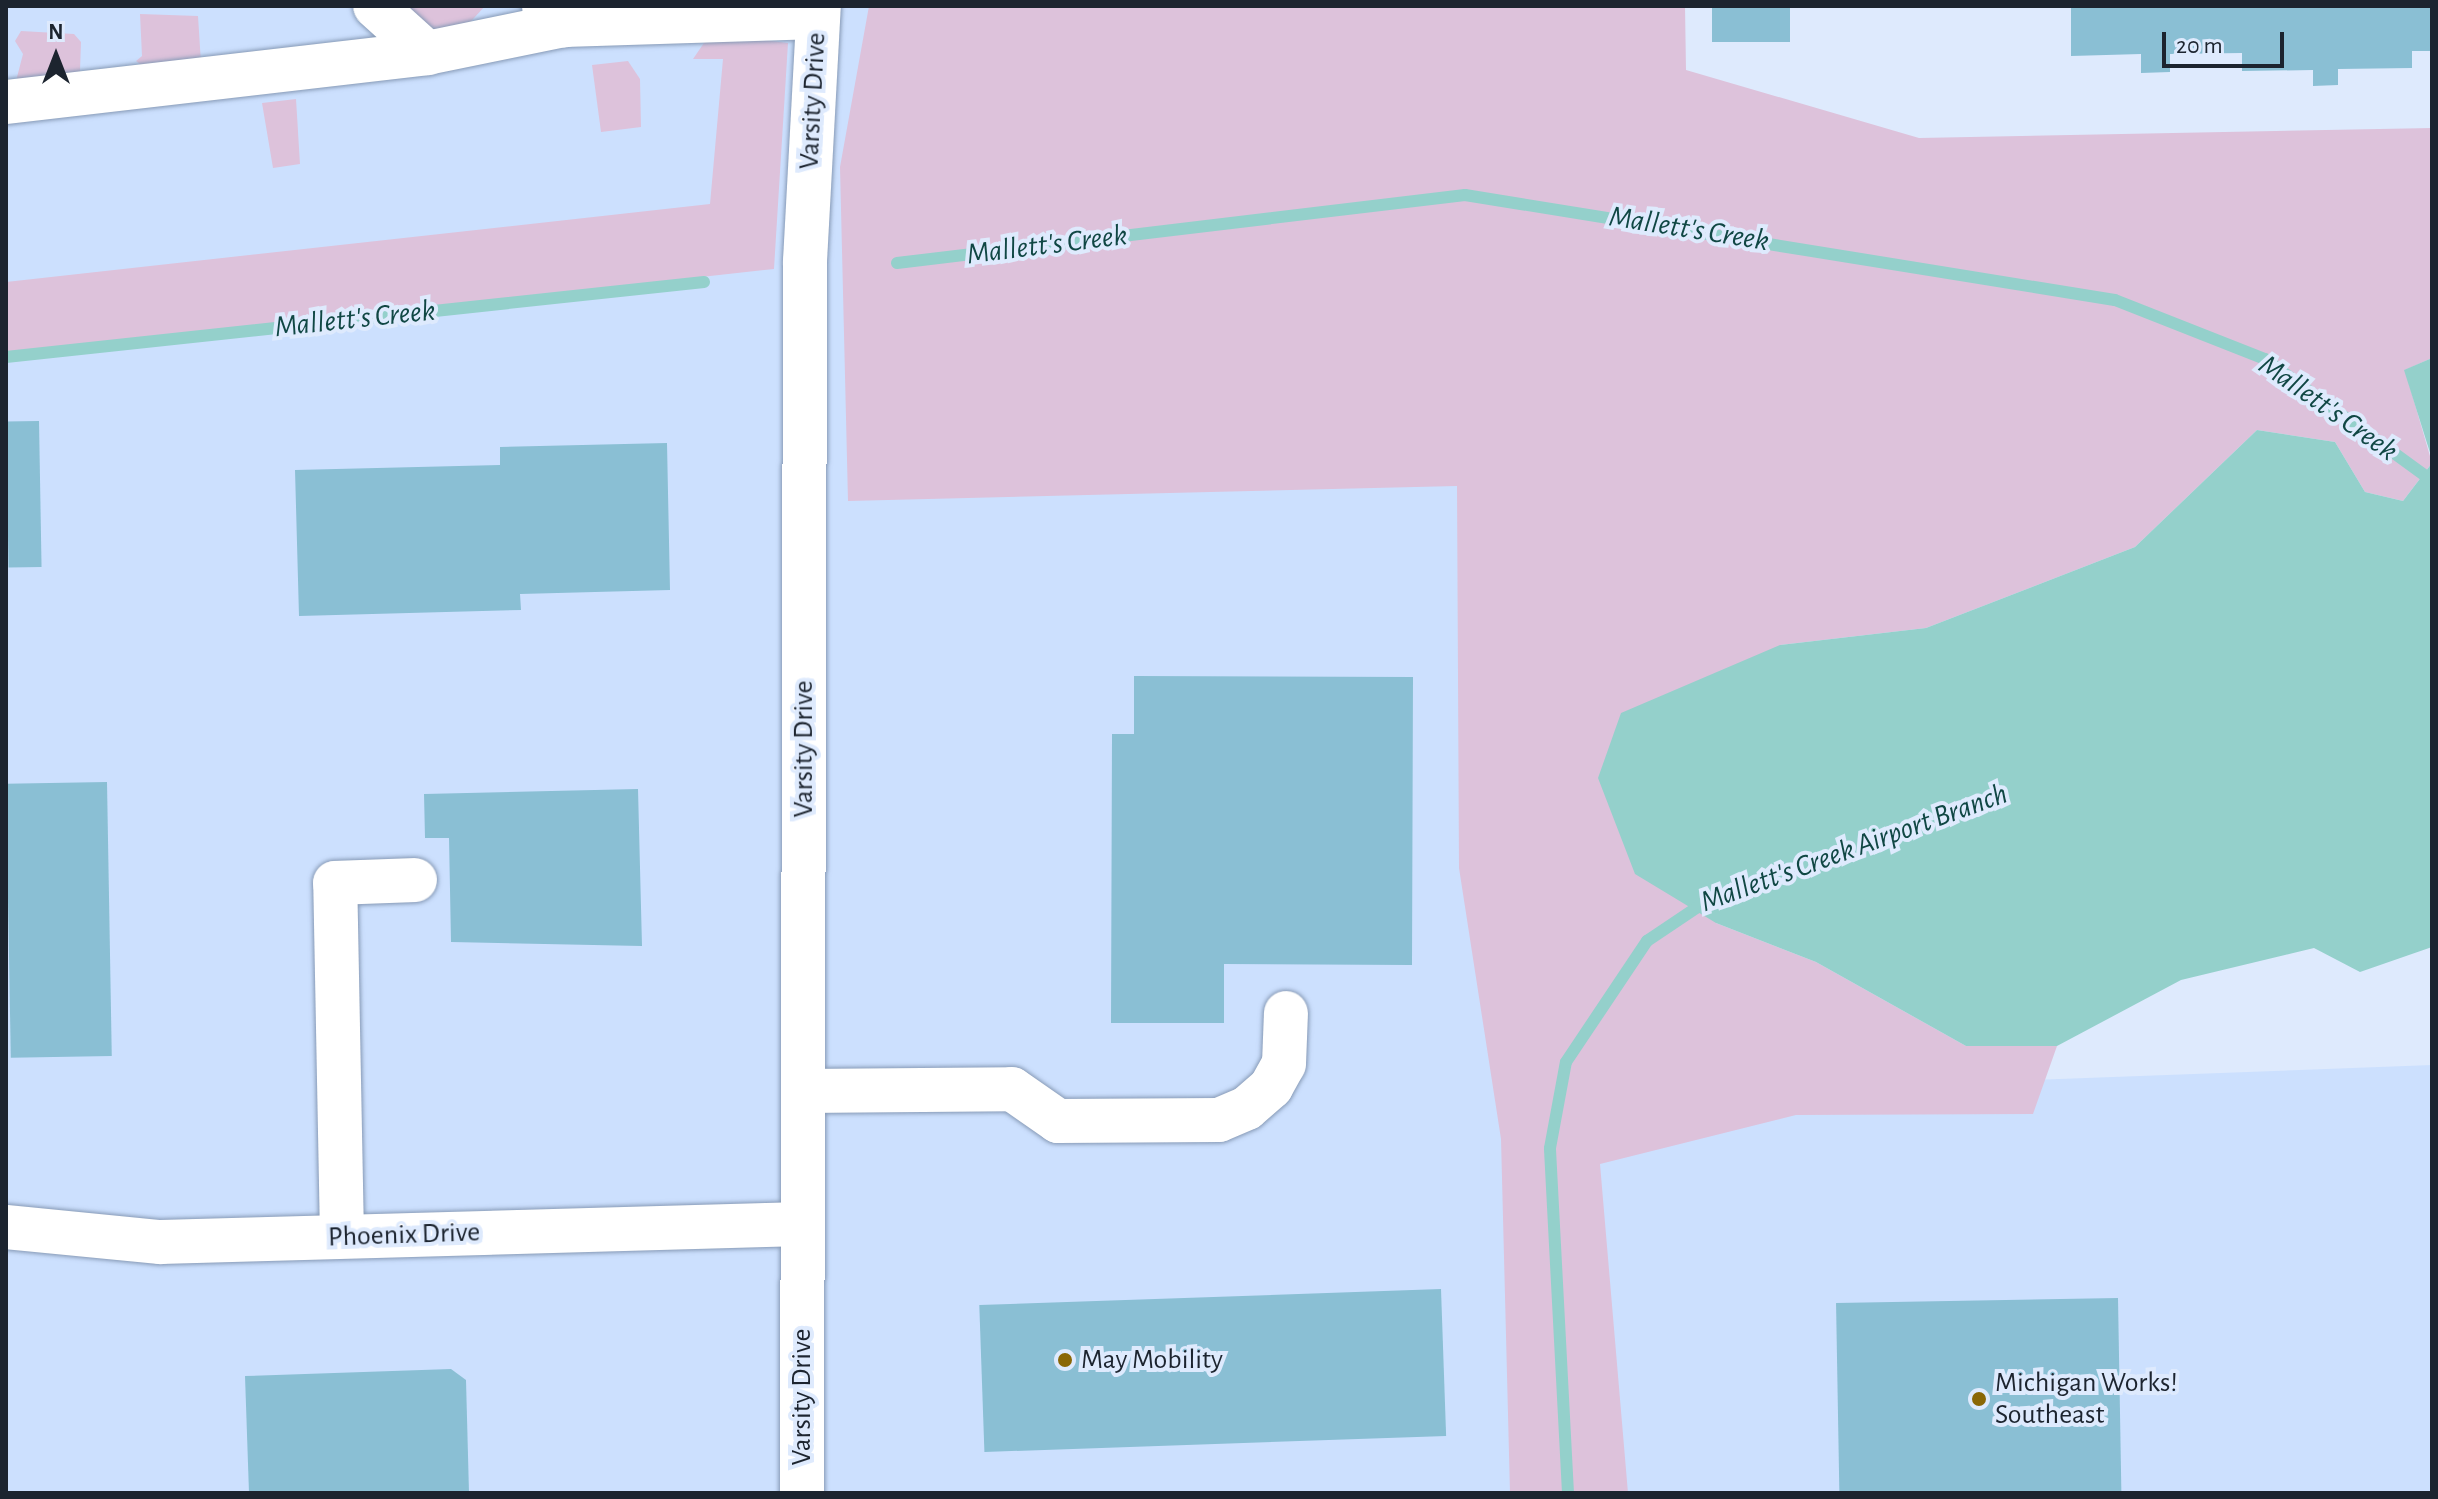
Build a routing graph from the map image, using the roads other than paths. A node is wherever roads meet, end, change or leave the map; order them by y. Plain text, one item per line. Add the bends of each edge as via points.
1 (375, 6) edge
2 (818, 12) edge
3 (666, 13) edge
4 (554, 16) edge
5 (427, 53) junction
6 (6, 102) edge
7 (415, 880) dead end
8 (1286, 1013) dead end
9 (803, 1091) junction
10 (802, 1224) junction
11 (6, 1227) edge
12 (342, 1236) junction
13 (802, 1493) edge

1 - 5 street
2 - 3 street
2 - 9 street, Varsity Drive via 805,261
3 - 4 street
4 - 5 street
5 - 6 street
7 - 12 street via 335,883
8 - 9 street via 1284,1064 1271,1087 1247,1108 1219,1120 1058,1121 1012,1089
9 - 10 street, Varsity Drive
10 - 12 street, Phoenix Drive
10 - 13 street, Varsity Drive
11 - 12 street, Phoenix Drive via 160,1242

